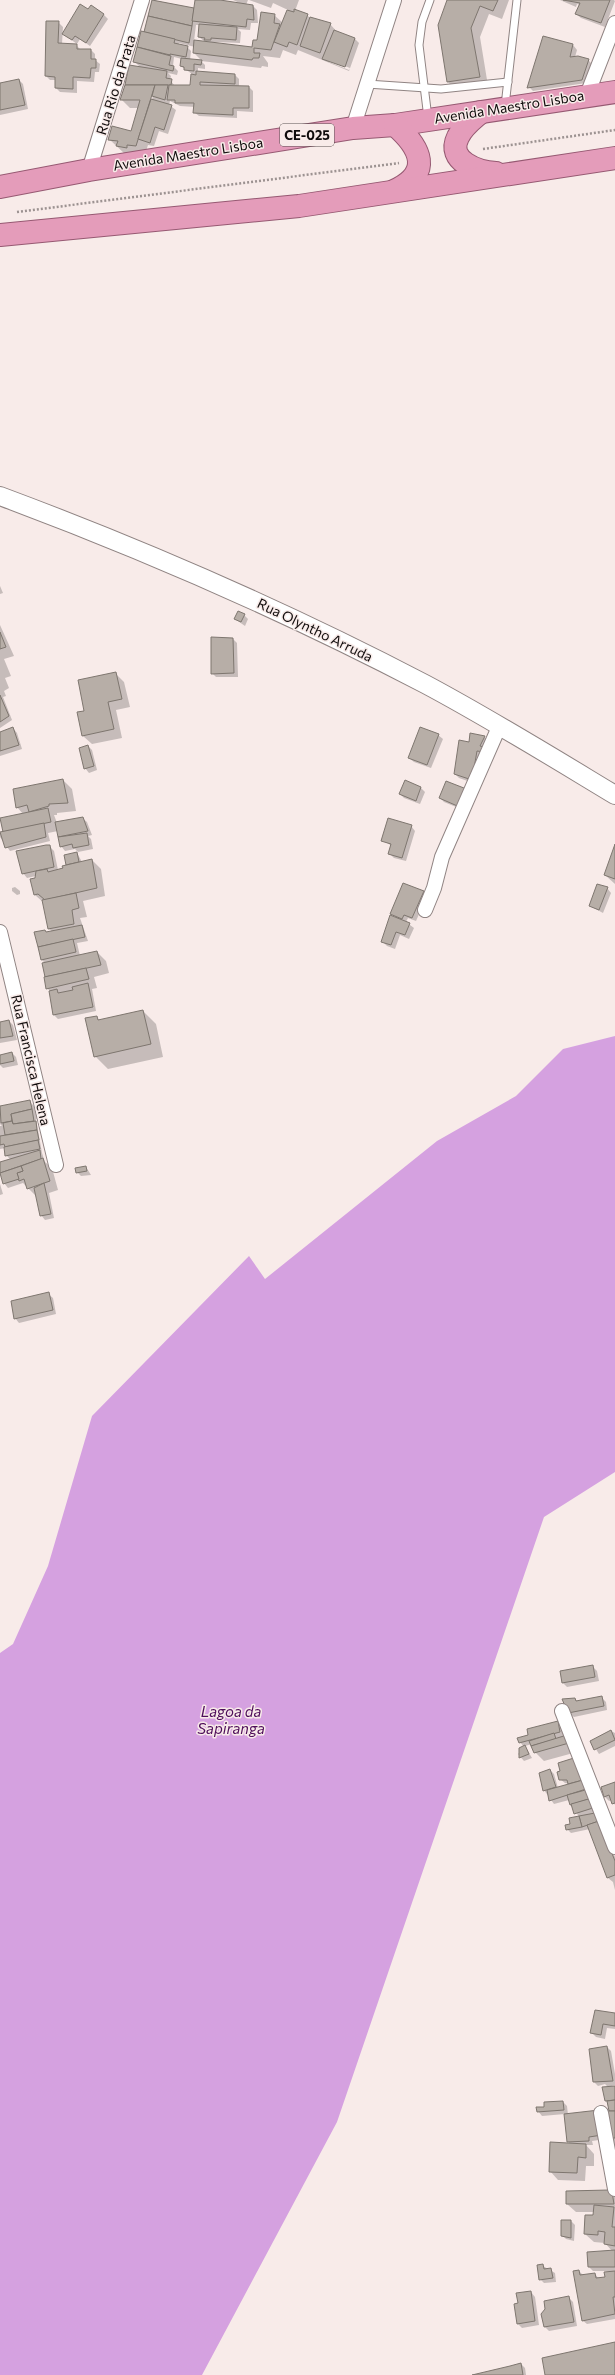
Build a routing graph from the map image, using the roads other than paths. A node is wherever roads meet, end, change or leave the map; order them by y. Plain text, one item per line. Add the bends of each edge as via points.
1 (142, 0) edge
2 (394, 0) edge
3 (430, 0) edge
4 (517, 0) edge
5 (615, 24) edge
6 (508, 82) junction
7 (367, 84) junction
8 (423, 88) junction
9 (615, 92) edge
10 (587, 95) junction
11 (505, 108) junction
12 (481, 112) junction
13 (428, 120) junction
14 (394, 125) junction
15 (353, 128) junction
16 (615, 158) edge
17 (89, 170) junction
18 (522, 173) junction
19 (0, 187) edge
20 (392, 193) junction
21 (0, 235) edge
22 (0, 496) edge
23 (499, 727) junction
24 (615, 795) edge
25 (425, 910) dead end
26 (0, 932) edge
27 (56, 1165) dead end
28 (562, 1711) dead end
29 (615, 1847) edge
30 (601, 2113) dead end
31 (615, 2189) edge

1 - 17 street, Rua Rio da Prata
2 - 7 street
3 - 8 lane via 420,32
4 - 6 lane
5 - 10 street
6 - 8 lane via 442,89
6 - 11 lane
7 - 8 lane
7 - 15 street
8 - 13 lane
9 - 10 highway, Avenida Maestro Lisboa / CE-025
10 - 11 highway, Avenida Maestro Lisboa / CE-025
11 - 12 highway, Avenida Maestro Lisboa / CE-025
12 - 13 highway, Avenida Maestro Lisboa / CE-025
12 - 18 highway via 467,124 457,138 457,153 467,166 490,172
13 - 14 highway, Avenida Maestro Lisboa / CE-025
14 - 15 highway, Avenida Maestro Lisboa / CE-025
14 - 20 highway via 410,138 416,147 419,160 410,184
15 - 17 highway, Avenida Maestro Lisboa / CE-025
16 - 18 highway
17 - 19 highway, Avenida Maestro Lisboa / CE-025
18 - 20 highway
20 - 21 highway via 299,206
22 - 23 street, Rua Olyntho Arruda via 109,537 242,595 426,684
23 - 24 street, Rua Olyntho Arruda
23 - 25 street via 442,857
26 - 27 street, Rua Francisca Helena
28 - 29 street
30 - 31 street

